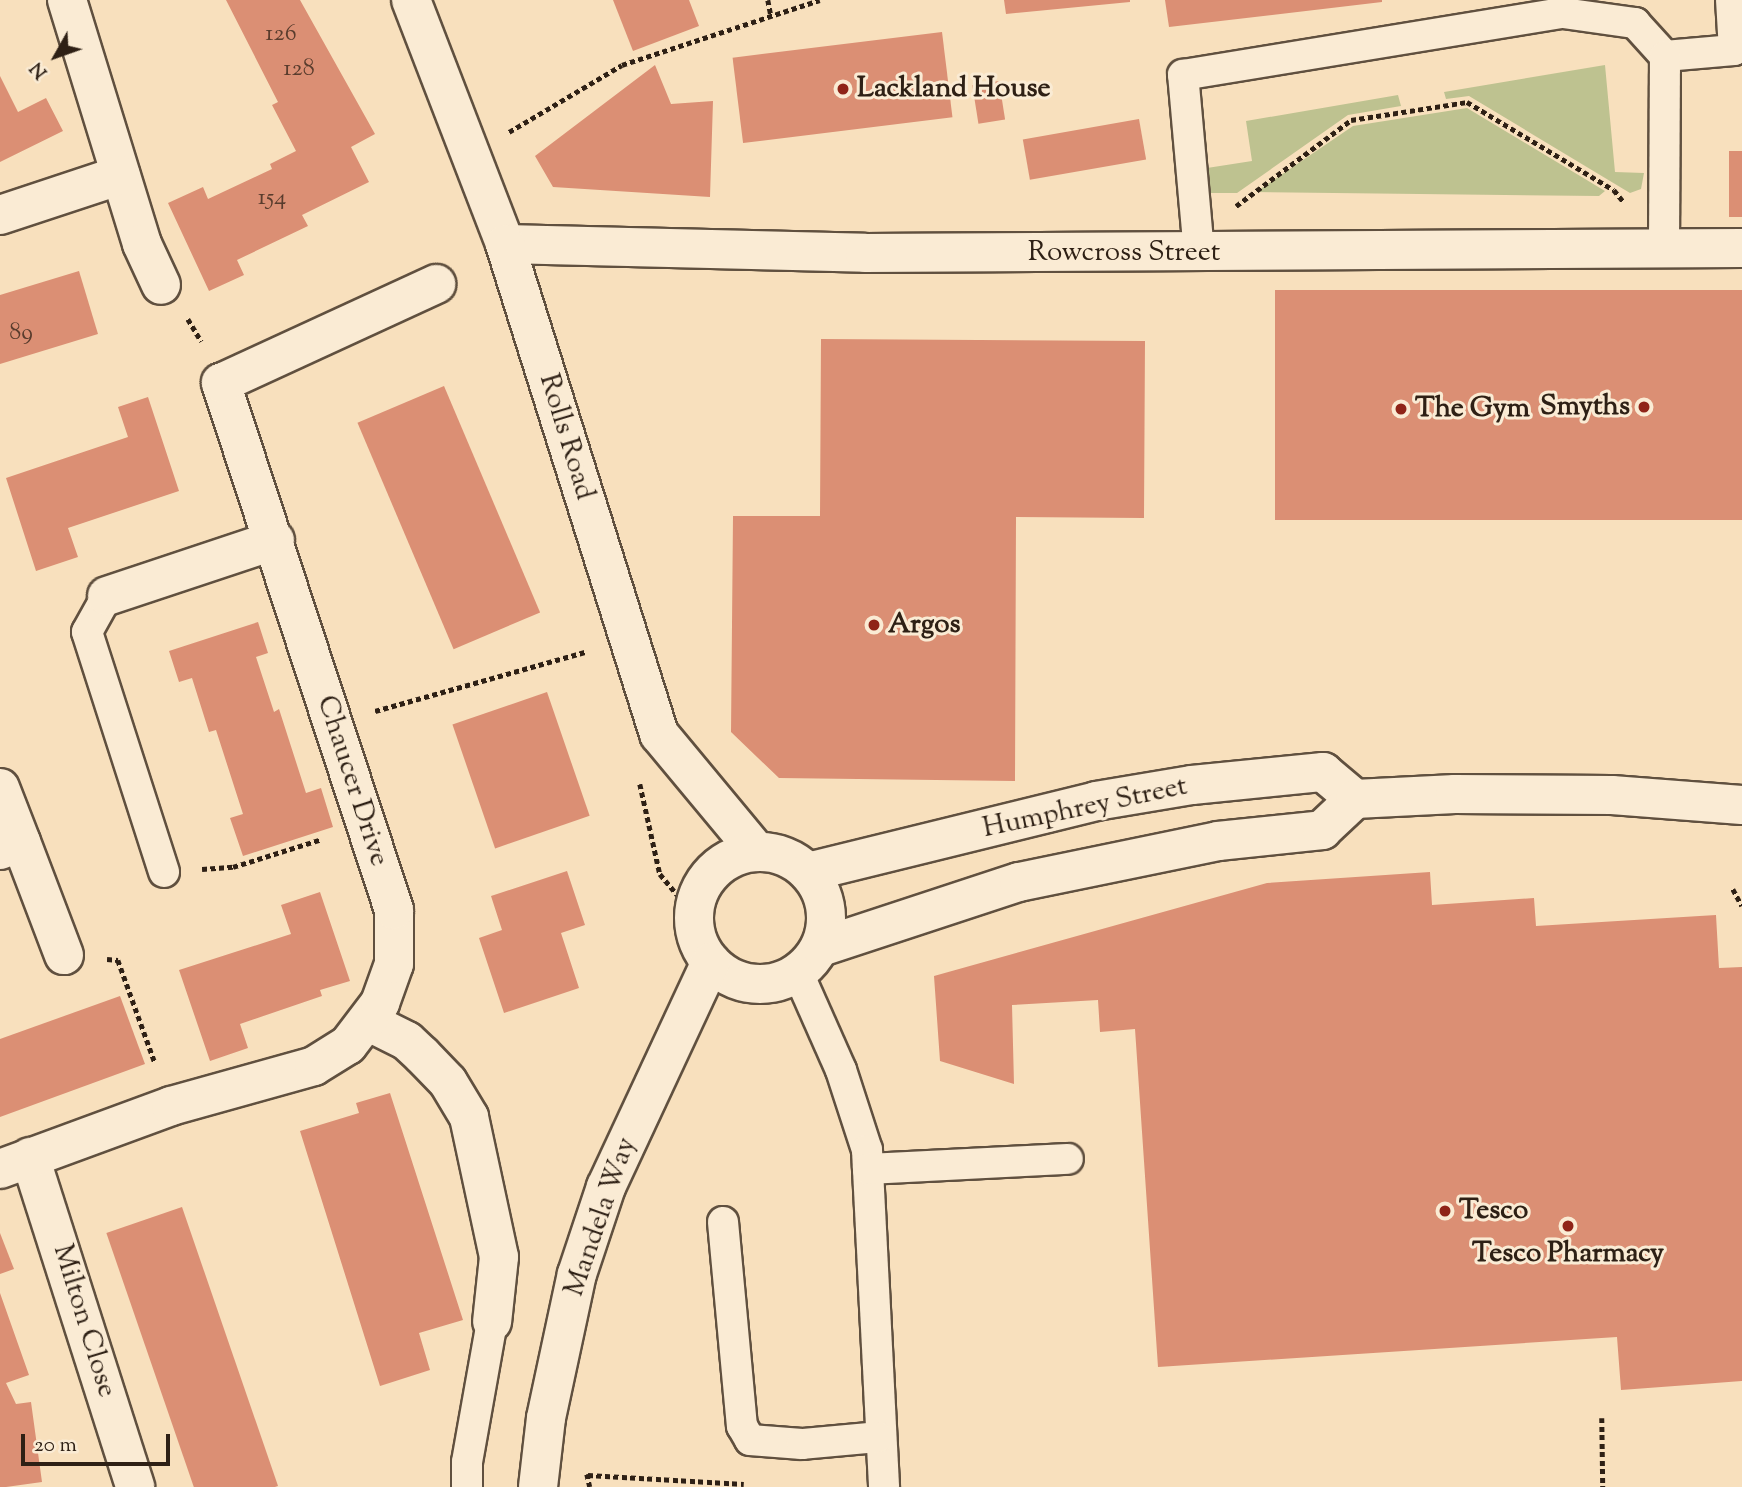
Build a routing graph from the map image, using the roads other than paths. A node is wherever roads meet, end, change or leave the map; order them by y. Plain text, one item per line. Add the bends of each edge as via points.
1 (67, 0) edge
2 (411, 0) edge
3 (1731, 0) edge
4 (1665, 56) junction
5 (121, 175) junction
6 (0, 215) edge
7 (506, 244) junction
8 (1742, 248) edge
9 (1664, 250) junction
10 (1199, 253) junction
11 (436, 284) dead end
12 (161, 285) road end
13 (275, 540) junction
14 (107, 596) joint
15 (0, 788) edge
16 (1355, 799) junction
17 (1742, 805) edge
18 (10, 846) edge
19 (756, 851) junction
20 (164, 872) road end
21 (808, 872) junction
22 (64, 955) road end
23 (809, 960) junction
24 (710, 962) junction
25 (369, 1021) junction
26 (1068, 1159) dead end
27 (15, 1163) edge
28 (868, 1169) junction
29 (723, 1222) dead end
30 (492, 1322) joint
31 (879, 1437) junction
32 (135, 1487) edge
33 (467, 1487) edge
34 (538, 1487) edge
35 (884, 1487) edge

1 - 5 street
2 - 7 street, Rolls Road
3 - 4 lane via 1734,50
4 - 9 lane
4 - 10 lane via 1635,23 1563,13 1183,75
5 - 6 street
5 - 12 street via 142,244
7 - 10 street, Rowcross Street via 865,253
7 - 19 street, Rolls Road via 659,734
8 - 9 street, Rowcross Street
9 - 10 street, Rowcross Street
11 - 13 street, Chaucer Drive via 221,383
13 - 14 street
13 - 25 street, Chaucer Drive via 396,929 394,964
14 - 20 lane via 87,632
15 - 18 street
16 - 17 street via 1612,795
16 - 21 street, Humphrey Street via 1323,772 1192,785 1096,801
16 - 23 street, Humphrey Street via 1322,830 1218,841 1019,882
18 - 22 street
19 - 21 street via 785,856
19 - 24 street via 732,858 712,872 699,892 698,940
21 - 23 street via 827,907
23 - 24 street via 777,982 752,984 729,976
23 - 28 lane via 867,1150
24 - 34 street, Mandela Way via 606,1187 575,1287 546,1418
25 - 27 street, Chaucer Drive via 348,1045 314,1066 171,1106
25 - 30 street via 407,1041 422,1055 448,1082 469,1117 499,1257
26 - 28 lane
27 - 32 street, Milton Close
28 - 31 lane
29 - 31 lane via 742,1426 750,1440 802,1444
30 - 33 lane via 467,1462
31 - 35 lane

